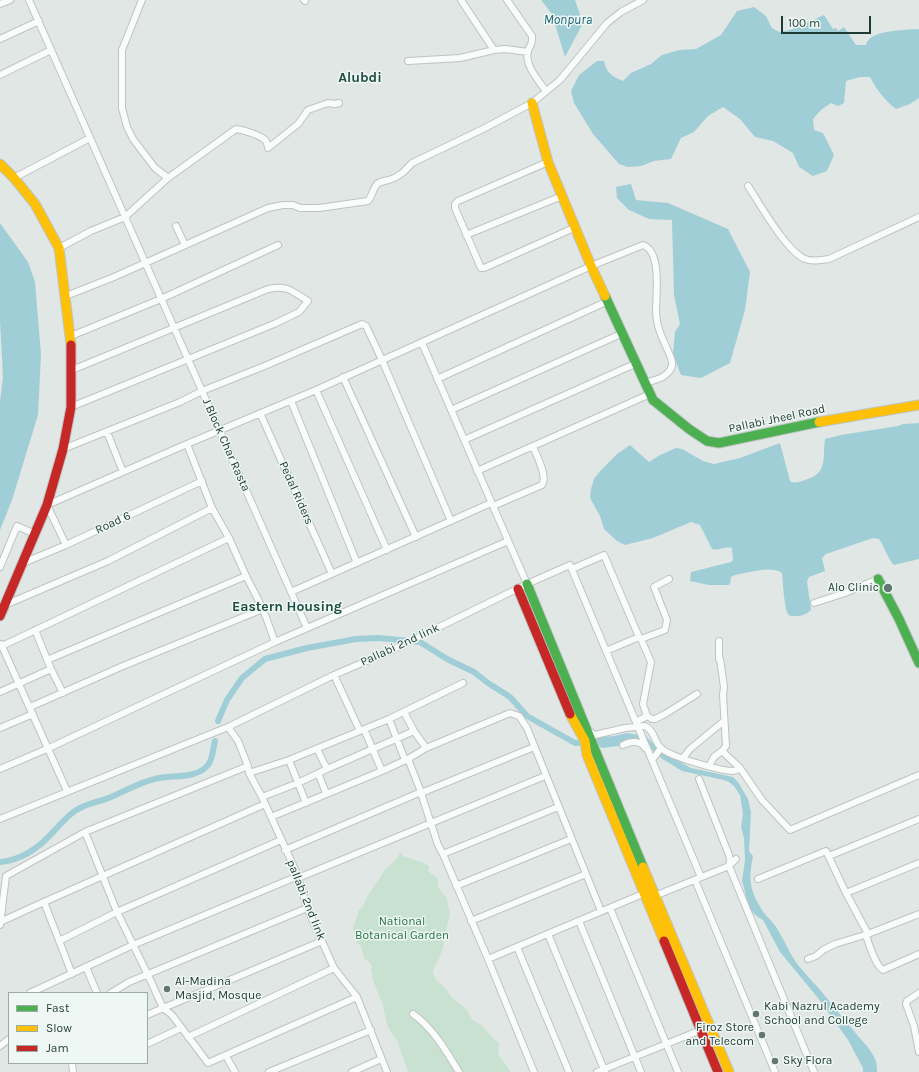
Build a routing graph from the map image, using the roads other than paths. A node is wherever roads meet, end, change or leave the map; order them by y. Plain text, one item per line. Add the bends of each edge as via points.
1 (10, 0) edge
2 (29, 0) edge
3 (142, 0) edge
4 (461, 0) edge
5 (508, 0) edge
6 (643, 0) edge
7 (0, 4) edge
8 (39, 21) junction
9 (0, 39) edge
10 (51, 50) junction
11 (494, 50) junction
12 (528, 52) junction
13 (408, 61) dead end
14 (0, 75) edge
15 (546, 91) junction
16 (339, 103) dead end
17 (532, 103) junction
18 (90, 138) junction
19 (548, 162) junction
20 (0, 164) edge
21 (14, 178) junction
22 (168, 178) junction
23 (748, 186) dead end
24 (562, 196) junction
25 (125, 217) junction
26 (919, 217) edge
27 (176, 226) dead end
28 (576, 227) junction
29 (466, 235) junction
30 (185, 245) junction
31 (278, 245) dead end
32 (59, 248) junction
33 (145, 262) junction
34 (591, 266) junction
35 (66, 296) junction
36 (162, 299) junction
37 (608, 301) junction
38 (174, 328) junction
39 (623, 333) junction
40 (71, 336) junction
41 (422, 343) junction
42 (188, 360) junction
43 (382, 360) junction
44 (636, 363) junction
45 (72, 370) junction
46 (343, 378) junction
47 (437, 379) junction
48 (645, 383) junction
49 (316, 390) junction
50 (202, 391) junction
51 (652, 397) junction
52 (291, 401) junction
53 (919, 405) edge
54 (71, 407) junction
55 (451, 410) junction
56 (260, 413) junction
57 (220, 431) junction
58 (107, 432) junction
59 (464, 440) junction
60 (187, 444) junction
61 (533, 447) junction
62 (63, 449) junction
63 (478, 471) junction
64 (123, 472) junction
65 (202, 481) junction
66 (47, 505) junction
67 (492, 505) junction
68 (212, 508) junction
69 (451, 521) junction
70 (35, 534) junction
71 (416, 537) junction
72 (229, 538) junction
73 (508, 541) junction
74 (66, 545) junction
75 (387, 550) junction
76 (23, 563) junction
77 (357, 563) junction
78 (0, 567) edge
79 (572, 569) junction
80 (332, 574) junction
81 (246, 576) junction
82 (669, 579) dead end
83 (878, 579) joint
84 (527, 584) junction
85 (518, 589) junction
86 (291, 592) junction
87 (814, 603) dead end
88 (5, 605) junction
89 (263, 609) junction
90 (0, 616) edge
91 (307, 628) junction
92 (35, 630) junction
93 (640, 638) junction
94 (275, 642) junction
95 (719, 642) dead end
96 (1, 644) edge
97 (915, 646) edge
98 (606, 650) junction
99 (47, 660) junction
100 (919, 663) edge
101 (51, 669) junction
102 (334, 675) junction
103 (462, 683) dead end
104 (20, 684) junction
105 (0, 692) edge
106 (63, 693) junction
107 (697, 694) dead end
108 (30, 707) junction
109 (404, 712) junction
110 (32, 714) junction
111 (647, 716) junction
112 (389, 719) junction
113 (724, 720) junction
114 (637, 725) junction
115 (228, 727) junction
116 (0, 728) edge
117 (362, 730) junction
118 (414, 731) junction
119 (585, 731) junction
120 (396, 739) junction
121 (623, 745) dead end
122 (534, 747) junction
123 (49, 748) junction
124 (426, 748) junction
125 (317, 749) junction
126 (373, 749) junction
127 (661, 749) junction
128 (722, 751) junction
129 (651, 757) junction
130 (683, 758) junction
131 (289, 760) junction
132 (406, 760) junction
133 (248, 766) junction
134 (709, 766) junction
135 (740, 768) junction
136 (0, 769) edge
137 (327, 769) junction
138 (382, 770) junction
139 (249, 773) junction
140 (318, 773) junction
141 (919, 775) edge
142 (545, 776) junction
143 (699, 779) dead end
144 (298, 783) junction
145 (67, 791) junction
146 (326, 793) junction
147 (421, 793) junction
148 (262, 797) junction
149 (306, 803) junction
150 (265, 804) junction
151 (558, 807) junction
152 (271, 816) junction
153 (0, 819) edge
154 (919, 819) edge
155 (430, 823) junction
156 (85, 832) junction
157 (571, 838) junction
158 (281, 840) junction
159 (285, 850) junction
160 (443, 854) junction
161 (829, 856) junction
162 (736, 859) dead end
163 (919, 863) edge
164 (729, 866) junction
165 (586, 874) junction
166 (103, 876) junction
167 (298, 877) junction
168 (698, 878) junction
169 (758, 879) dead end
170 (456, 886) junction
171 (846, 893) junction
172 (649, 896) junction
173 (1, 901) edge
174 (44, 902) junction
175 (307, 908) junction
176 (610, 908) junction
177 (117, 912) junction
178 (601, 912) junction
179 (919, 914) edge
180 (471, 920) junction
181 (579, 921) junction
182 (0, 922) edge
183 (0, 925) edge
184 (548, 934) junction
185 (867, 934) junction
186 (59, 941) junction
187 (322, 941) junction
188 (133, 946) junction
189 (517, 947) junction
190 (919, 954) edge
191 (488, 959) junction
192 (808, 959) dead end
193 (86, 967) junction
194 (334, 968) junction
195 (72, 974) junction
196 (148, 975) junction
197 (32, 992) edge
198 (97, 992) edge
199 (113, 992) edge
200 (919, 993) edge
201 (357, 996) junction
202 (163, 1008) junction
203 (413, 1014) dead end
204 (148, 1015) edge
205 (181, 1028) junction
206 (370, 1030) junction
207 (701, 1030) junction
208 (188, 1037) junction
209 (916, 1037) edge
210 (8, 1040) edge
211 (148, 1044) edge
212 (666, 1044) junction
213 (0, 1046) edge
214 (919, 1052) edge
215 (226, 1056) junction
216 (634, 1057) junction
217 (381, 1059) junction
218 (605, 1071) edge
219 (234, 1072) edge
220 (269, 1072) edge
221 (352, 1072) edge
222 (387, 1072) edge
223 (459, 1072) edge
224 (534, 1072) edge
225 (569, 1072) edge
226 (597, 1072) edge
227 (641, 1072) edge
228 (678, 1072) edge
229 (718, 1072) edge
230 (729, 1072) edge
231 (775, 1072) edge
232 (814, 1072) edge

1 - 7 street
2 - 8 street, J Block Char Rasta
3 - 22 street via 122,50 122,108 133,139 155,168
4 - 11 street
5 - 12 street via 532,36 533,42
6 - 15 street via 621,12 607,24 560,80
8 - 9 street
8 - 10 street, J Block Char Rasta
10 - 14 street
10 - 18 street, J Block Char Rasta
11 - 12 street
11 - 13 street via 460,58
12 - 15 street via 528,62
15 - 17 street
16 - 22 street via 328,102 308,110 298,124 268,148 266,141 258,135 236,128
17 - 19 street
17 - 30 street via 412,163 404,173 382,181 376,186 368,201 319,208 300,208 293,205 268,208
18 - 21 street
18 - 25 street, J Block Char Rasta
19 - 24 street
19 - 29 street via 458,201 455,208
20 - 21 street
21 - 32 street via 35,204
22 - 25 street
23 - 26 street via 787,245 805,259 829,259
24 - 28 street
24 - 29 street
25 - 32 street
25 - 33 street, J Block Char Rasta
27 - 30 street
28 - 29 street via 484,268 481,268
28 - 34 street
30 - 33 street
31 - 36 street
32 - 35 street
33 - 35 street
33 - 36 street, J Block Char Rasta
34 - 37 street
34 - 41 street
34 - 48 street via 643,245 651,252 658,272 656,319 672,364 666,375
35 - 40 street
36 - 38 street, J Block Char Rasta
36 - 40 street
37 - 39 street
37 - 47 street
38 - 42 street, J Block Char Rasta
38 - 42 street via 276,287 289,289 308,301 288,318
38 - 45 street
39 - 44 street
39 - 55 street
40 - 45 street
41 - 43 street
41 - 47 street
42 - 50 street, J Block Char Rasta
42 - 54 street
43 - 46 street
43 - 50 street via 366,326 362,324
43 - 69 street
44 - 48 street
44 - 59 street
45 - 54 street
46 - 49 street
46 - 71 street
47 - 55 street
48 - 51 street
49 - 52 street
49 - 75 street
50 - 57 street, J Block Char Rasta
50 - 58 street
51 - 53 street, Pallabi Jheel Road via 689,429 714,443
51 - 61 street
52 - 56 street
52 - 77 street
54 - 62 street
55 - 59 street
56 - 57 street
56 - 80 street, Pedal Riders
57 - 60 street
57 - 86 street, J Block Char Rasta
58 - 62 street
58 - 64 street
59 - 63 street
60 - 64 street
60 - 65 street
61 - 63 street
61 - 67 street via 545,481 542,485
62 - 66 street
63 - 67 street
64 - 66 street
65 - 68 street
65 - 74 street, Road 6
66 - 70 street
66 - 74 street
67 - 69 street
67 - 73 street
68 - 72 street
68 - 88 street via 108,561
69 - 71 street
70 - 76 street
70 - 78 street via 17,526
71 - 75 street
72 - 81 street
72 - 92 street
73 - 84 street
73 - 91 street
74 - 76 street, Road 6
75 - 77 street
76 - 88 street
77 - 80 street
79 - 84 street, Pallabi 2nd link via 570,565
79 - 93 street via 604,554
79 - 98 street
80 - 86 street
81 - 89 street
81 - 99 street
82 - 93 street via 654,587 667,620 665,630
83 - 87 street
83 - 97 street
84 - 85 street, Pallabi 2nd link
84 - 119 street
85 - 102 street, Pallabi 2nd link
85 - 119 street via 572,720
86 - 91 street, J Block Char Rasta
88 - 90 street
89 - 94 street
89 - 106 street
91 - 94 street
92 - 96 street
92 - 99 street
93 - 98 street
93 - 111 street via 651,662 643,704
94 - 123 street
95 - 113 street via 724,687
96 - 104 street
97 - 100 street
98 - 114 street
99 - 101 street
101 - 104 street
101 - 106 street
102 - 115 street, Pallabi 2nd link
102 - 117 street
103 - 109 street
104 - 105 street
104 - 108 street
106 - 108 street
107 - 111 street via 655,719
108 - 110 street
109 - 112 street
109 - 118 street
110 - 116 street
110 - 123 street
111 - 114 street
112 - 117 street
112 - 120 street
113 - 128 street via 726,746
113 - 130 street
114 - 119 street via 595,735
114 - 127 street via 651,730
114 - 129 street
115 - 133 street, pallabi 2nd link via 238,741
115 - 145 street, Pallabi 2nd link
117 - 125 street
117 - 126 street
118 - 120 street
118 - 124 street
119 - 172 street
120 - 126 street
120 - 132 street
121 - 129 street via 638,742
122 - 124 street via 519,716 510,713
122 - 142 street
122 - 147 street
123 - 136 street
123 - 145 street
124 - 132 street
125 - 131 street
125 - 137 street
126 - 137 street
126 - 138 street
127 - 129 street
127 - 130 street
128 - 134 street via 714,757
128 - 135 street
129 - 168 street
130 - 134 street
131 - 139 street
131 - 144 street
132 - 138 street
132 - 147 street
133 - 139 street, pallabi 2nd link
133 - 156 street
134 - 135 street via 733,771
135 - 141 street via 762,800 790,830
137 - 140 street
138 - 146 street
139 - 148 street, pallabi 2nd link
140 - 144 street
140 - 146 street
142 - 151 street
142 - 155 street
143 - 164 street via 729,855
144 - 148 street
144 - 149 street
145 - 153 street, Pallabi 2nd link
146 - 149 street
147 - 155 street
147 - 159 street
148 - 150 street, pallabi 2nd link
149 - 152 street
150 - 152 street, pallabi 2nd link
150 - 166 street
151 - 157 street
151 - 160 street
152 - 158 street, pallabi 2nd link
154 - 161 street
155 - 160 street
155 - 167 street
156 - 166 street
156 - 173 street via 6,876
157 - 165 street
157 - 170 street
158 - 159 street, pallabi 2nd link
158 - 177 street
159 - 167 street, pallabi 2nd link
160 - 170 street
161 - 169 street via 826,851
161 - 171 street
162 - 164 street
163 - 171 street
164 - 168 street
164 - 232 street
165 - 178 street
165 - 180 street
166 - 174 street
166 - 177 street
167 - 175 street, pallabi 2nd link
167 - 188 street
168 - 172 street
168 - 231 street
170 - 180 street
171 - 185 street
172 - 176 street
172 - 207 street
172 - 230 street
173 - 182 street
174 - 182 street
174 - 186 street
175 - 187 street, pallabi 2nd link
175 - 196 street
176 - 178 street
176 - 212 street
177 - 186 street
177 - 188 street
178 - 181 street
179 - 185 street
180 - 191 street
181 - 184 street
181 - 216 street
182 - 183 street
184 - 189 street
184 - 218 street
185 - 190 street via 880,969 883,970
185 - 192 street via 834,944
186 - 195 street
187 - 194 street, pallabi 2nd link
187 - 202 street
188 - 193 street
188 - 196 street
189 - 191 street
189 - 225 street
191 - 224 street
193 - 195 street
193 - 198 street
194 - 201 street, pallabi 2nd link
194 - 208 street
195 - 197 street
196 - 199 street
196 - 202 street
200 - 209 street via 907,1000
201 - 206 street, pallabi 2nd link
201 - 215 street
202 - 204 street
202 - 205 street via 172,1015
203 - 223 street via 424,1021
205 - 208 street
205 - 211 street
206 - 217 street, pallabi 2nd link
206 - 220 street
207 - 212 street
207 - 229 street
208 - 215 street via 208,1064
209 - 214 street
210 - 213 street
212 - 216 street
212 - 228 street
215 - 219 street
216 - 218 street
216 - 227 street
217 - 221 street
217 - 222 street, pallabi 2nd link
218 - 226 street

